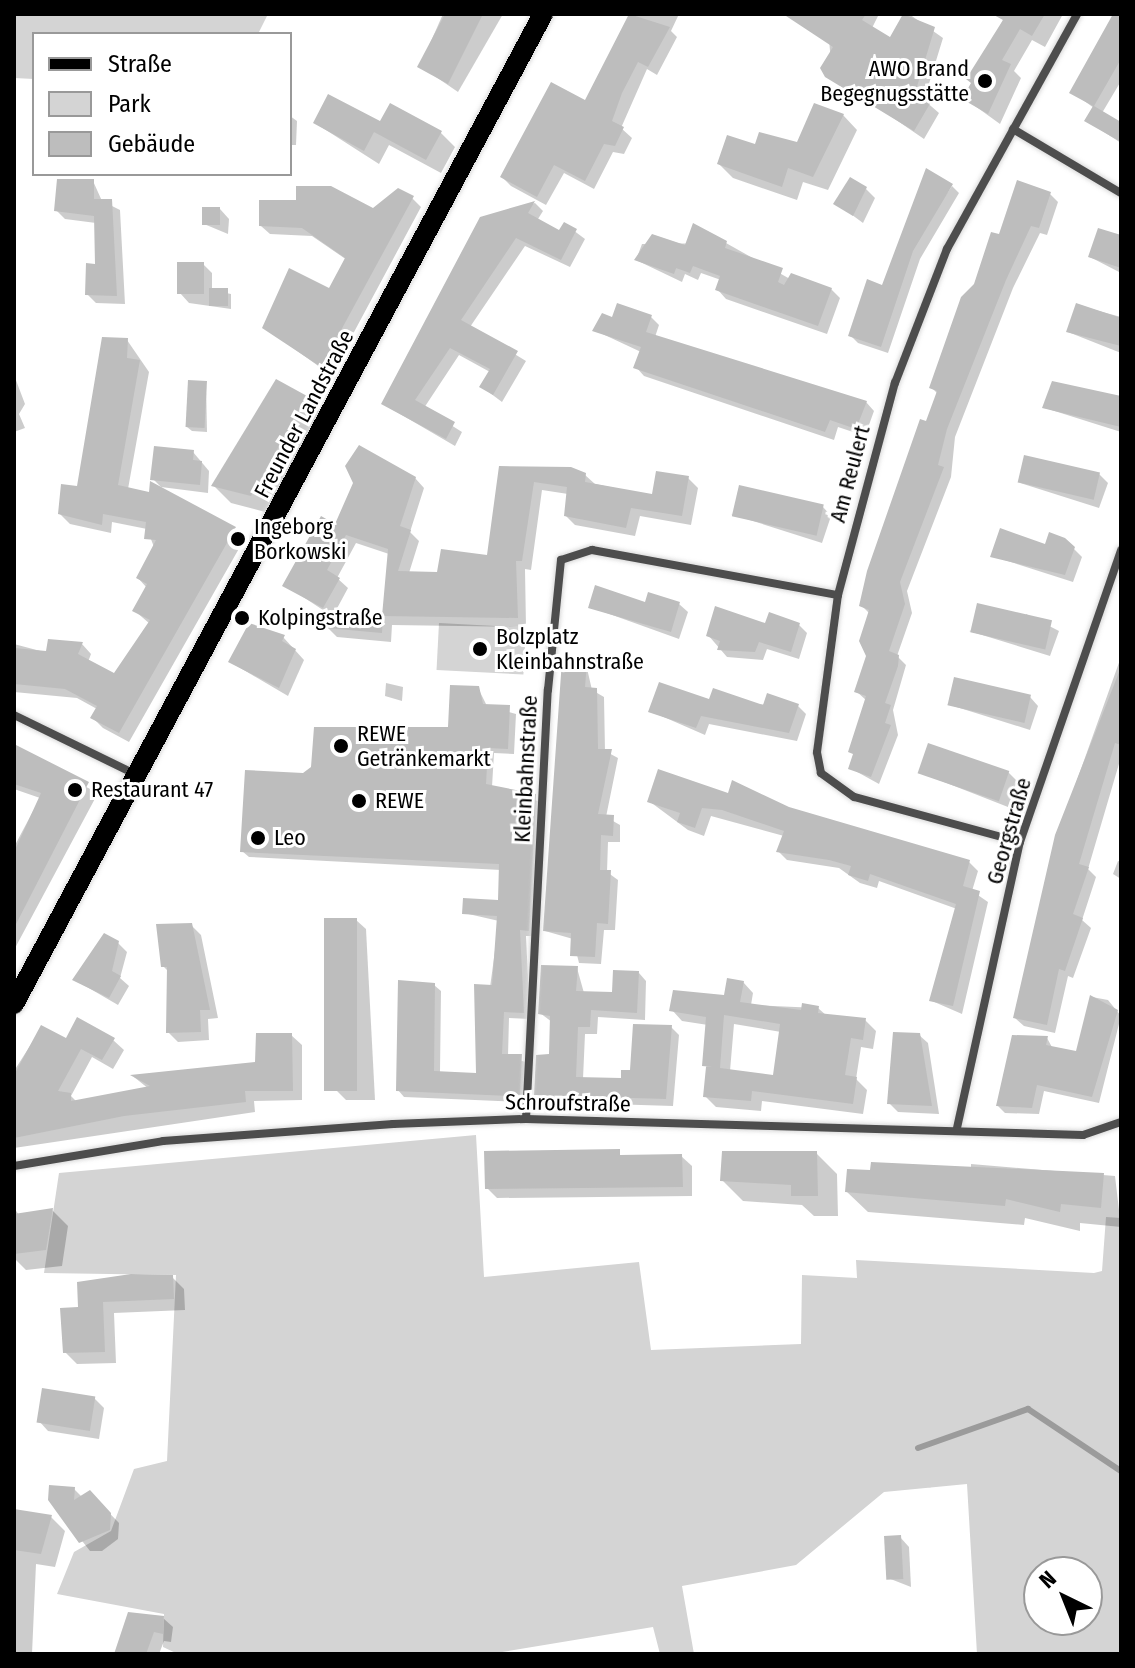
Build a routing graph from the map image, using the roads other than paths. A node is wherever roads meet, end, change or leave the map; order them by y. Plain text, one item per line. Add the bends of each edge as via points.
1 (543, 14) edge
2 (1077, 14) edge
3 (1013, 129) junction
4 (1121, 193) edge
5 (1121, 550) edge
6 (838, 595) junction
7 (14, 715) edge
8 (138, 775) junction
9 (1020, 842) junction
10 (14, 1004) edge
11 (526, 1119) junction
12 (1121, 1122) edge
13 (957, 1128) junction
14 (14, 1166) edge

1 - 8 main road, Freunder Landstraße
2 - 3 street, Am Reulert
3 - 4 street
3 - 6 street, Am Reulert via 947,249 895,383
5 - 9 street, Georgstraße
6 - 9 street, Am Reulert via 817,752 821,773 854,797
6 - 11 street, Kleinbahnstraße via 592,550 561,560
7 - 8 street
8 - 10 main road, Freunder Landstraße
9 - 13 street, Georgstraße
11 - 13 street, Schroufstraße
11 - 14 street, Schroufstraße via 278,1130
12 - 13 street, Schroufstraße via 1083,1135

